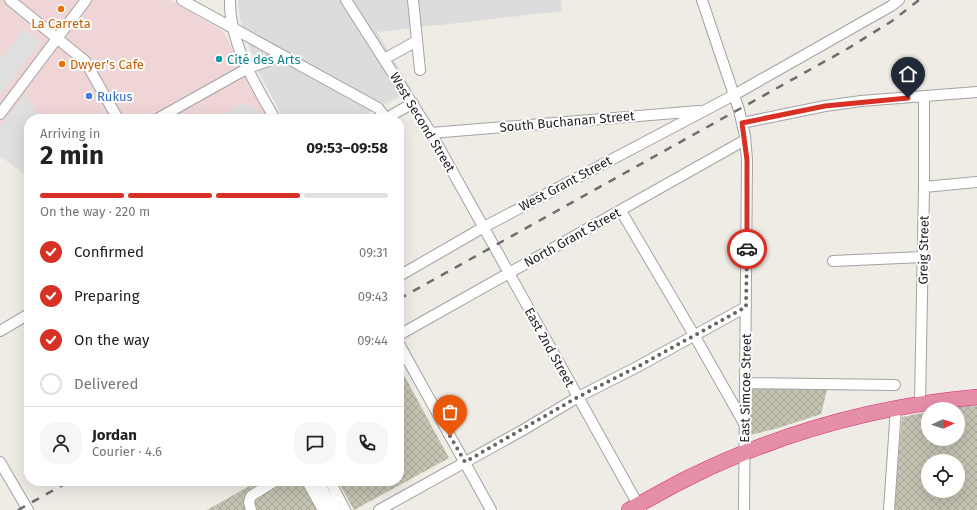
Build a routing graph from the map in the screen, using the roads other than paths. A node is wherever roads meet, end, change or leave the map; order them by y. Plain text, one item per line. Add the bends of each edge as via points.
1 (10, 0) edge
2 (86, 0) edge
3 (182, 0) edge
4 (230, 0) edge
5 (346, 0) edge
6 (413, 0) edge
7 (702, 0) edge
8 (899, 0) edge
9 (232, 29) junction
10 (58, 38) junction
11 (417, 41) junction
12 (282, 56) junction
13 (384, 59) junction
14 (248, 68) junction
15 (420, 70) dead end
16 (977, 92) edge
17 (734, 95) junction
18 (924, 96) junction
19 (413, 103) junction
20 (702, 111) junction
21 (0, 114) edge
22 (115, 114) edge
23 (166, 114) edge
24 (272, 114) edge
25 (382, 114) edge
26 (392, 114) edge
27 (742, 123) junction
28 (431, 133) junction
29 (745, 140) junction
30 (977, 182) edge
31 (924, 187) junction
32 (621, 211) junction
33 (484, 227) junction
34 (494, 247) joint
35 (923, 257) junction
36 (833, 261) dead end
37 (404, 273) edge
38 (509, 273) junction
39 (746, 307) junction
40 (24, 317) edge
41 (0, 331) edge
42 (404, 331) edge
43 (694, 335) junction
44 (404, 353) edge
45 (746, 382) junction
46 (895, 385) dead end
47 (578, 397) junction
48 (977, 397) edge
49 (920, 404) junction
50 (896, 408) junction
51 (745, 425) junction
52 (744, 453) junction
53 (0, 462) edge
54 (465, 462) junction
55 (267, 486) edge
56 (310, 486) edge
57 (321, 486) edge
58 (333, 486) edge
59 (27, 508) edge
60 (636, 508) edge
61 (251, 510) edge
62 (323, 510) edge
63 (334, 510) edge
64 (345, 510) edge
65 (379, 510) edge
66 (491, 510) edge
67 (744, 510) edge
68 (889, 510) edge

1 - 10 street
2 - 10 street
3 - 9 street
4 - 9 street
5 - 13 street, West Second Street
6 - 11 street
7 - 17 street, East Simcoe Street
8 - 17 street, West Grant Street
9 - 12 street
9 - 14 street
10 - 21 street
10 - 22 street via 85,61
11 - 13 street
11 - 15 street
12 - 14 street
12 - 25 street via 378,108
13 - 19 street, West Second Street
14 - 23 street
14 - 24 street
16 - 18 street
17 - 20 street, West Grant Street
17 - 27 street, East Simcoe Street
18 - 27 street via 825,106
18 - 31 street, Greig Street
19 - 26 street
19 - 28 street, West Second Street
20 - 28 street, South Buchanan Street
20 - 33 street, West Grant Street
27 - 29 street, East Simcoe Street
28 - 33 street, West Second Street
29 - 32 street, North Grant Street
29 - 39 street, East Simcoe Street
30 - 31 street
31 - 35 street, Greig Street
32 - 38 street, North Grant Street
32 - 43 street
33 - 34 street, West Second Street
33 - 37 street, West Grant Street
34 - 38 street, East 2nd Street
35 - 36 street
35 - 49 street, Greig Street
38 - 42 street, North Grant Street
38 - 47 street, East 2nd Street
39 - 43 street
39 - 45 street, East Simcoe Street
40 - 41 street
43 - 47 street
43 - 51 street
44 - 54 street
45 - 46 street
45 - 51 street, East Simcoe Street
47 - 54 street
47 - 60 street, East 2nd Street
48 - 49 highway
49 - 50 highway
50 - 52 highway via 806,430
50 - 68 street
51 - 52 street, East Simcoe Street
52 - 60 highway via 688,478
52 - 67 street, East Simcoe Street
53 - 59 street
54 - 65 street
54 - 66 street
55 - 61 street via 251,496
56 - 62 street
57 - 63 street
58 - 64 street

